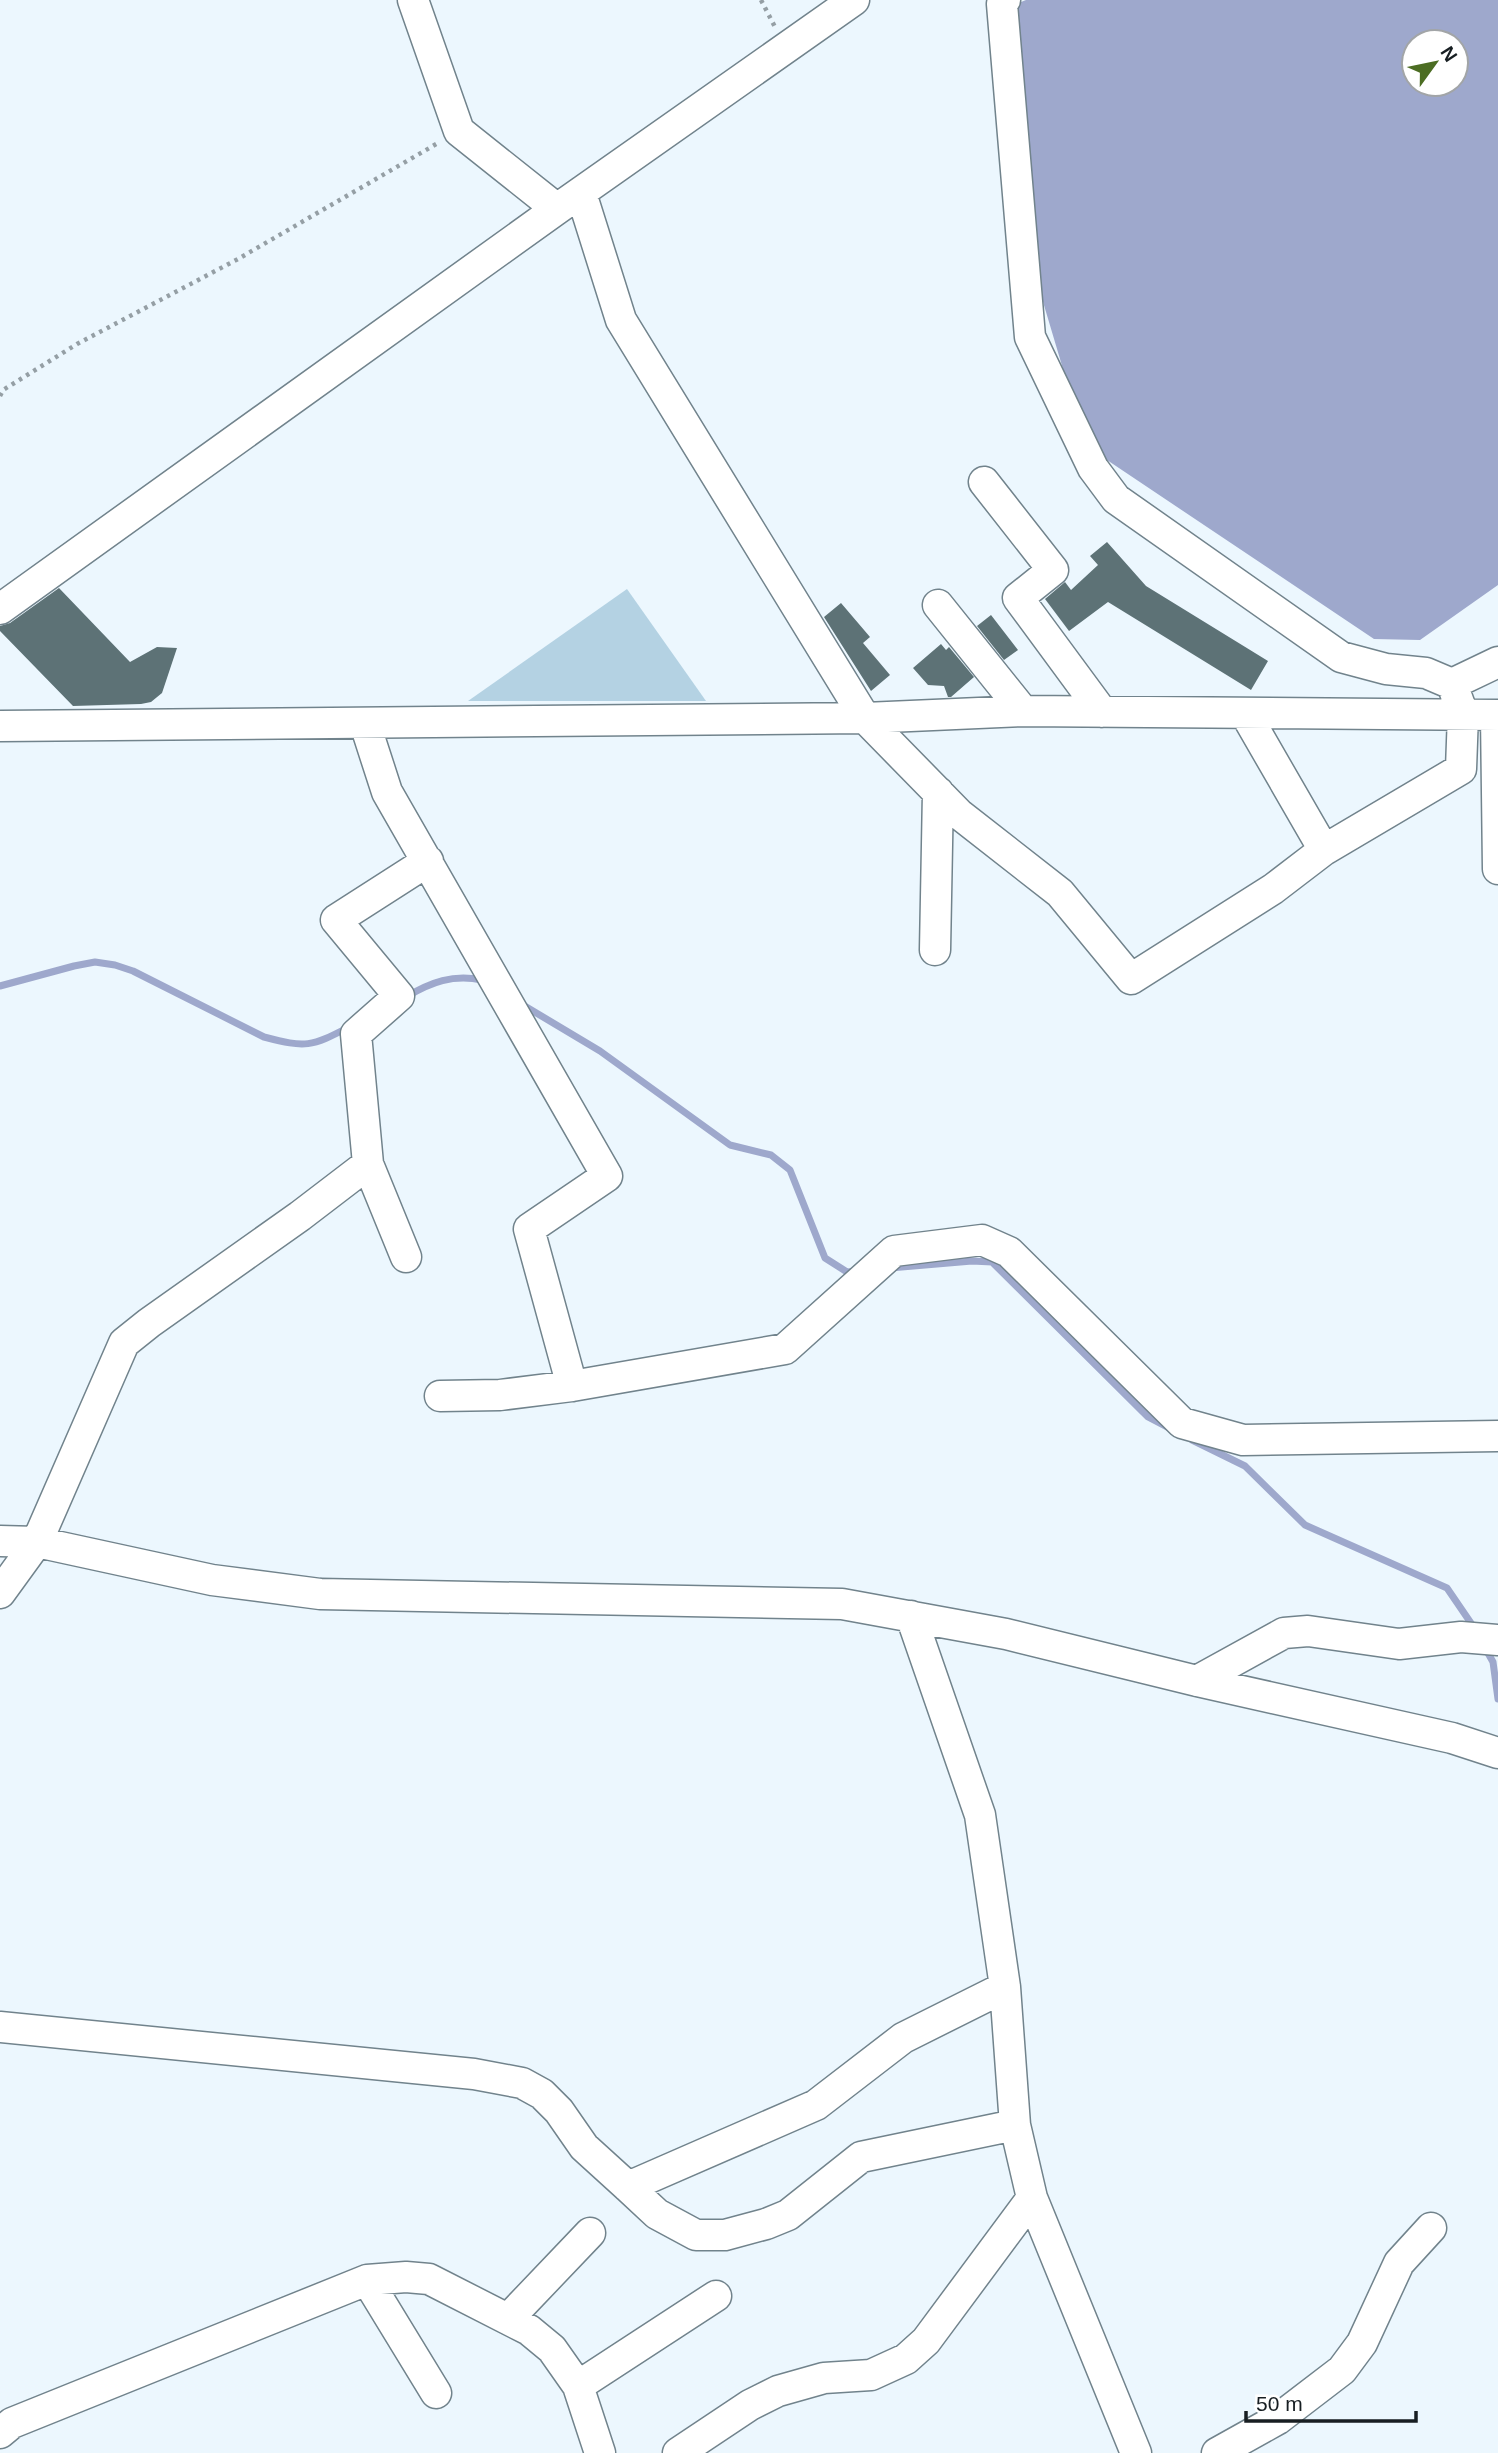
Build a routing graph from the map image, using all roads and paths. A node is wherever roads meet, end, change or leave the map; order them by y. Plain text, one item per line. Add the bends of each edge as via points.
1 (413, 0) edge
2 (854, 0) edge
3 (1005, 0) edge
4 (459, 131) junction
5 (569, 201) junction
6 (0, 396) edge
7 (984, 482) dead end
8 (938, 605) dead end
9 (0, 609) edge
10 (1498, 662) edge
11 (1452, 684) junction
12 (1023, 711) junction
13 (1102, 712) junction
14 (1245, 713) junction
15 (1463, 715) junction
16 (1497, 715) edge
17 (866, 718) junction
18 (365, 724) junction
19 (0, 726) edge
20 (938, 792) junction
21 (1324, 850) junction
22 (428, 862) junction
23 (1498, 869) edge
24 (935, 950) dead end
25 (368, 1164) junction
26 (406, 1257) dead end
27 (572, 1386) junction
28 (440, 1396) dead end
29 (1498, 1436) edge
30 (0, 1541) edge
31 (37, 1542) junction
32 (0, 1593) edge
33 (911, 1616) junction
34 (1498, 1640) edge
35 (1197, 1681) junction
36 (1498, 1753) edge
37 (1005, 1987) junction
38 (0, 2027) edge
39 (1015, 2125) junction
40 (628, 2187) junction
41 (1032, 2198) junction
42 (1431, 2228) dead end
43 (590, 2233) dead end
44 (367, 2280) junction
45 (716, 2296) dead end
46 (508, 2319) junction
47 (578, 2386) junction
48 (436, 2393) dead end
49 (0, 2433) edge
50 (600, 2453) edge
51 (678, 2453) edge
52 (1136, 2453) edge
53 (1217, 2453) edge

1 - 4 street
2 - 5 street
3 - 11 street via 1030,337 1093,468 1116,499 1341,657 1426,673
4 - 5 street
4 - 6 path via 238,259 77,344
5 - 9 street
5 - 17 street via 621,320
7 - 13 street via 1053,570 1018,598
8 - 12 street
10 - 11 street
11 - 15 street
12 - 13 street
12 - 17 street
13 - 14 street
14 - 15 street
14 - 21 street
15 - 16 street
15 - 21 street via 1461,769
16 - 23 street
17 - 18 street
17 - 20 street
18 - 19 street
18 - 22 street via 387,792
20 - 21 street via 959,814 1060,893 1131,979 1273,889
20 - 24 street
22 - 25 street via 335,920 399,996 356,1034
22 - 27 street via 607,1176 529,1229
25 - 26 street
25 - 31 street via 124,1343
27 - 28 street
27 - 29 street via 785,1349 894,1251 982,1240 1009,1252 1182,1423 1244,1440
30 - 31 street
31 - 32 street
31 - 33 street via 212,1580 320,1594 842,1604
33 - 35 street via 1006,1634
33 - 37 street via 980,1815
34 - 35 street via 1461,1637 1399,1644 1308,1631 1284,1633
35 - 36 street via 1452,1738
37 - 39 street
37 - 40 street via 902,2038 816,2105
38 - 40 street via 474,2074 522,2083 559,2110 584,2147
39 - 40 street via 861,2157 788,2215 725,2235 696,2235 657,2214
39 - 41 street
41 - 51 street via 926,2341 906,2359 872,2375 824,2378 778,2390
41 - 52 street
42 - 53 street via 1399,2263 1363,2343 1342,2370 1278,2419
43 - 46 street
44 - 46 street via 429,2279
44 - 48 street
44 - 49 street via 24,2418
45 - 47 street
46 - 47 street via 552,2348
47 - 50 street

